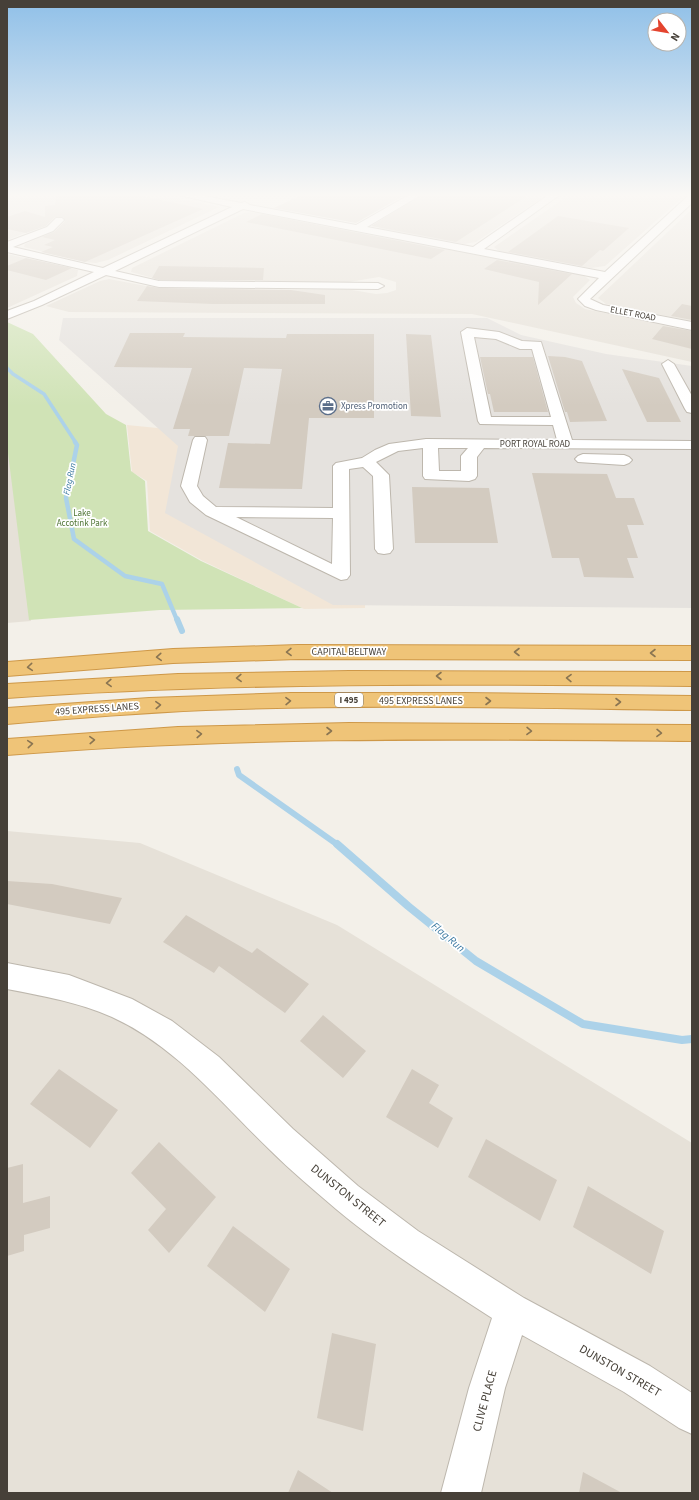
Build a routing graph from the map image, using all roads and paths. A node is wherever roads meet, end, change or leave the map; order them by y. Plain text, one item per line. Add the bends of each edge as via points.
1 (80, 266) edge
2 (117, 266) edge
3 (554, 266) edge
4 (618, 266) edge
5 (104, 272) junction
6 (607, 276) junction
7 (378, 286) dead end
8 (7, 316) edge
9 (692, 326) edge
10 (668, 364) dead end
11 (692, 410) edge
12 (527, 421) junction
13 (559, 421) junction
14 (200, 440) dead end
15 (430, 444) junction
16 (479, 444) junction
17 (533, 444) junction
18 (692, 445) edge
19 (567, 452) junction
20 (624, 460) dead end
21 (366, 462) junction
22 (212, 512) junction
23 (341, 514) junction
24 (384, 549) dead end
25 (692, 653) edge
26 (7, 669) edge
27 (692, 679) edge
28 (7, 691) edge
29 (692, 703) edge
30 (7, 716) edge
31 (692, 733) edge
32 (7, 746) edge
33 (9, 980) edge
34 (512, 1310) junction
35 (692, 1415) edge
36 (461, 1493) edge

1 - 5 street
2 - 5 street
3 - 6 street
4 - 6 street
5 - 7 street via 171,285
5 - 8 street
6 - 9 street, ELLET ROAD via 585,297 589,304
10 - 11 street
12 - 13 street
12 - 13 street via 484,421 467,332 499,336 520,345 537,346
12 - 17 street
13 - 19 street
14 - 22 street via 189,486 196,499
15 - 16 street, PORT ROYAL ROAD
15 - 16 street via 431,476 469,476 469,456
15 - 21 street, PORT ROYAL ROAD via 394,446 379,452
16 - 17 street, PORT ROYAL ROAD
17 - 19 street, PORT ROYAL ROAD
18 - 19 street, PORT ROYAL ROAD
19 - 20 street
21 - 23 street via 341,466
21 - 24 street via 381,475
22 - 23 street
22 - 23 street via 340,575
25 -> 26 highway, CAPITAL BELTWAY via 291,652 173,656
27 -> 28 highway via 289,676 100,683
30 -> 29 highway, 495 EXPRESS LANES / I 495 via 234,702 422,700
32 -> 31 highway via 265,731
33 - 34 street, DUNSTON STREET via 69,988 122,1008 162,1031 209,1067 282,1140 346,1197 406,1243
34 - 35 street, DUNSTON STREET via 637,1379
34 - 36 street, CLIVE PLACE via 487,1388

